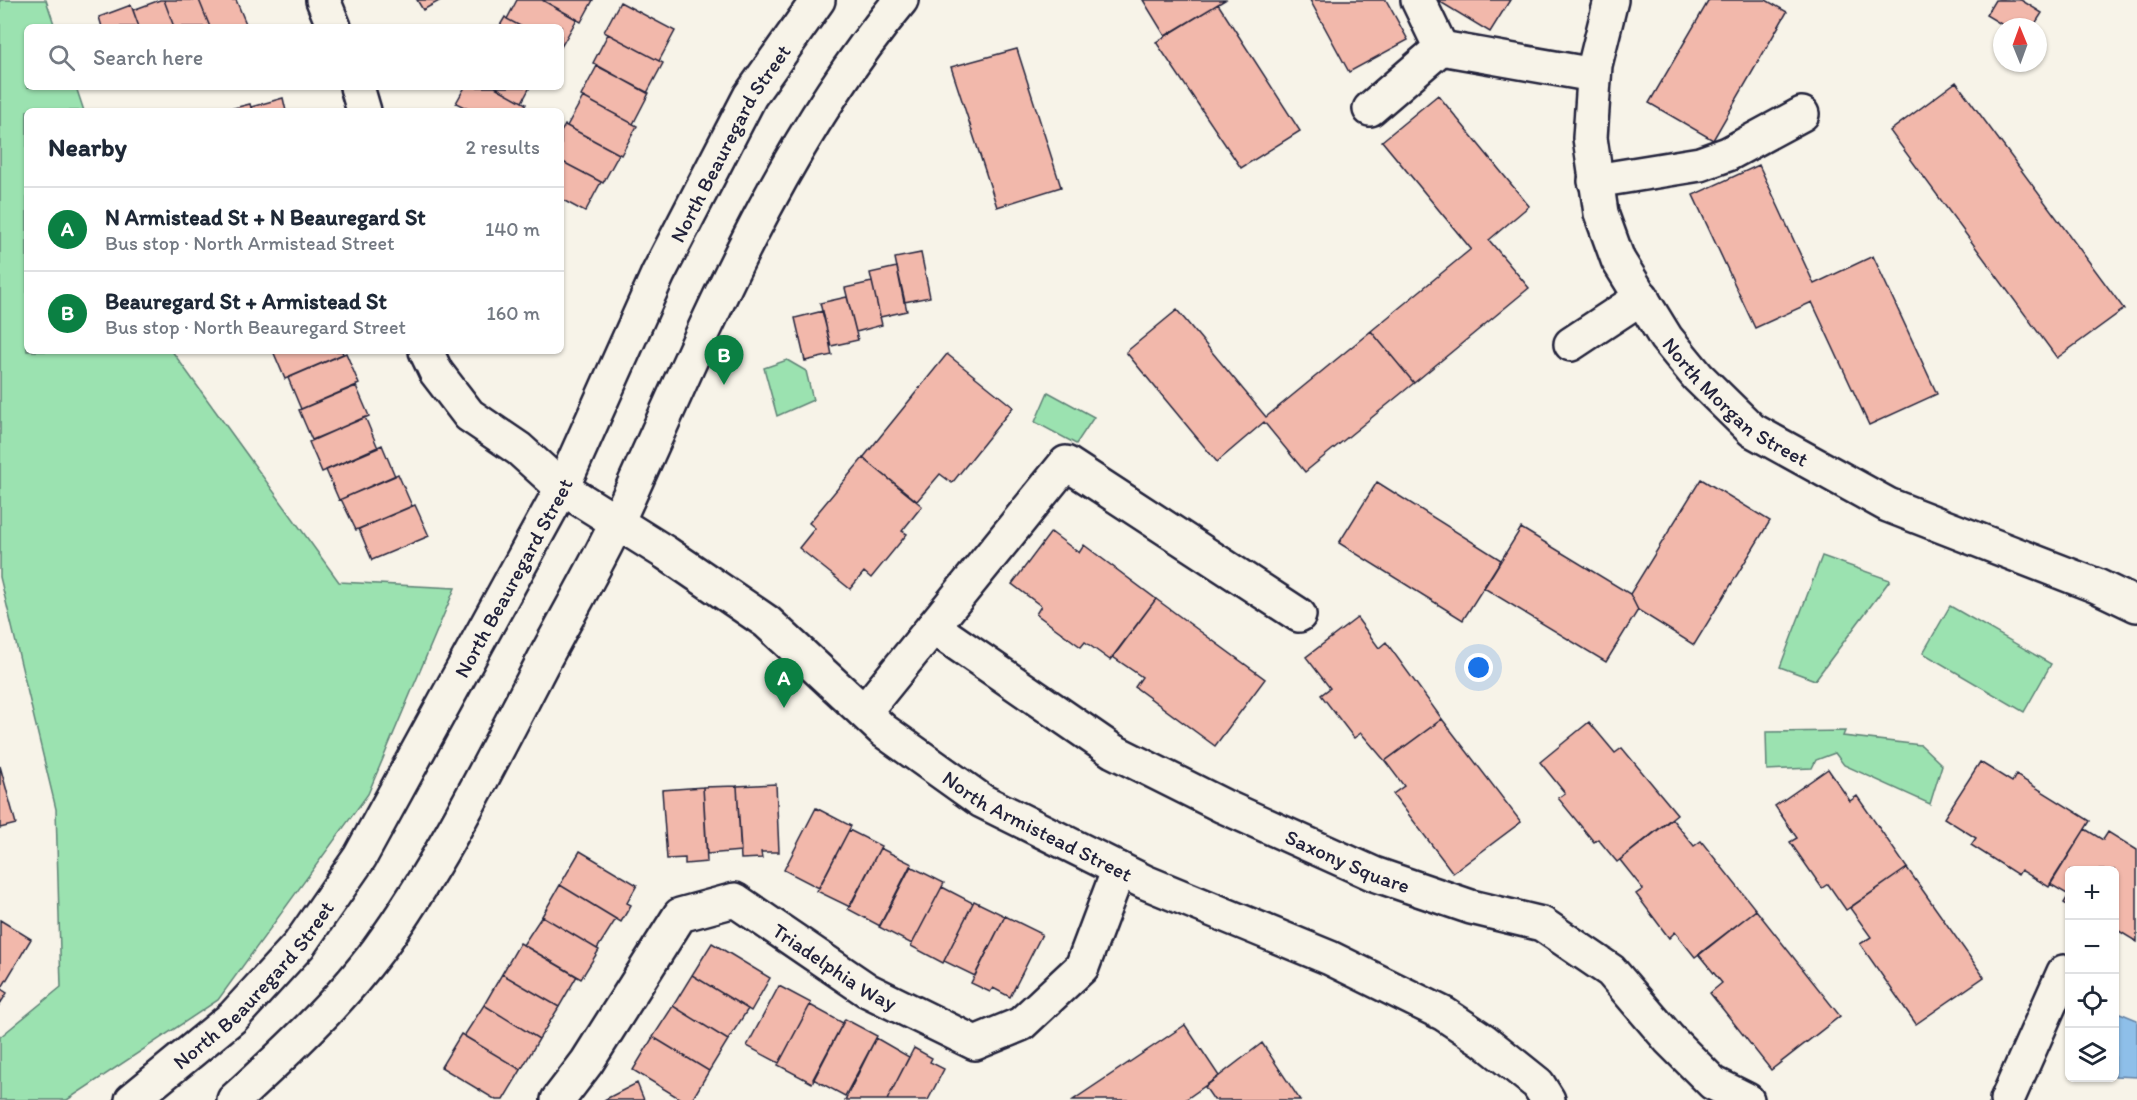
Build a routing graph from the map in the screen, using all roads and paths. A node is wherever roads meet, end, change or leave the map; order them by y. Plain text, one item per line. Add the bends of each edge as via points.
1 (323, 0) edge
2 (818, 0) edge
3 (901, 0) edge
4 (1418, 0) edge
5 (1611, 0) edge
6 (333, 24) edge
7 (1441, 48) junction
8 (1594, 75) junction
9 (358, 90) edge
10 (363, 108) edge
11 (1370, 109) dead end
12 (1802, 114) dead end
13 (1595, 181) junction
14 (1642, 297) junction
15 (1571, 344) dead end
16 (427, 354) edge
17 (562, 488) junction
18 (616, 522) junction
19 (2137, 605) edge
20 (1299, 615) dead end
21 (933, 627) junction
22 (864, 712) junction
23 (1119, 869) junction
24 (2064, 972) dead end
25 (132, 1100) edge
26 (234, 1100) edge
27 (558, 1100) edge
28 (1548, 1100) edge
29 (1747, 1100) edge
30 (2007, 1100) edge

1 - 6 street
2 - 17 street, North Beauregard Street via 750,96 653,284
3 - 18 street via 838,86 766,203
4 - 7 street
5 - 8 street, North Morgan Street
7 - 8 street
7 - 11 street
8 - 13 street, North Morgan Street via 1590,138
9 - 10 street
12 - 13 street via 1728,154 1700,164
13 - 14 street, North Morgan Street via 1601,213 1618,260
14 - 15 street
14 - 19 street, North Morgan Street via 1666,338 1752,430 1887,505
16 - 17 street via 436,372 469,415 526,424
17 - 18 street, North Armistead Street
17 - 25 street, North Beauregard Street via 360,857 306,935 233,1017
18 - 22 street, North Armistead Street via 767,622
18 - 26 street via 473,796 379,949 340,997
20 - 21 street via 1066,463
21 - 22 street
21 - 29 street, Saxony Square via 1113,751 1223,806 1374,874 1471,906 1542,924 1611,971 1713,1083
22 - 23 street, North Armistead Street via 884,731 982,801
23 - 27 street, Triadelphia Way via 1082,968 1021,1024 975,1043 867,990 735,900 680,915 587,1062
23 - 28 street, North Armistead Street via 1330,958 1444,1014 1538,1084
24 - 30 street

